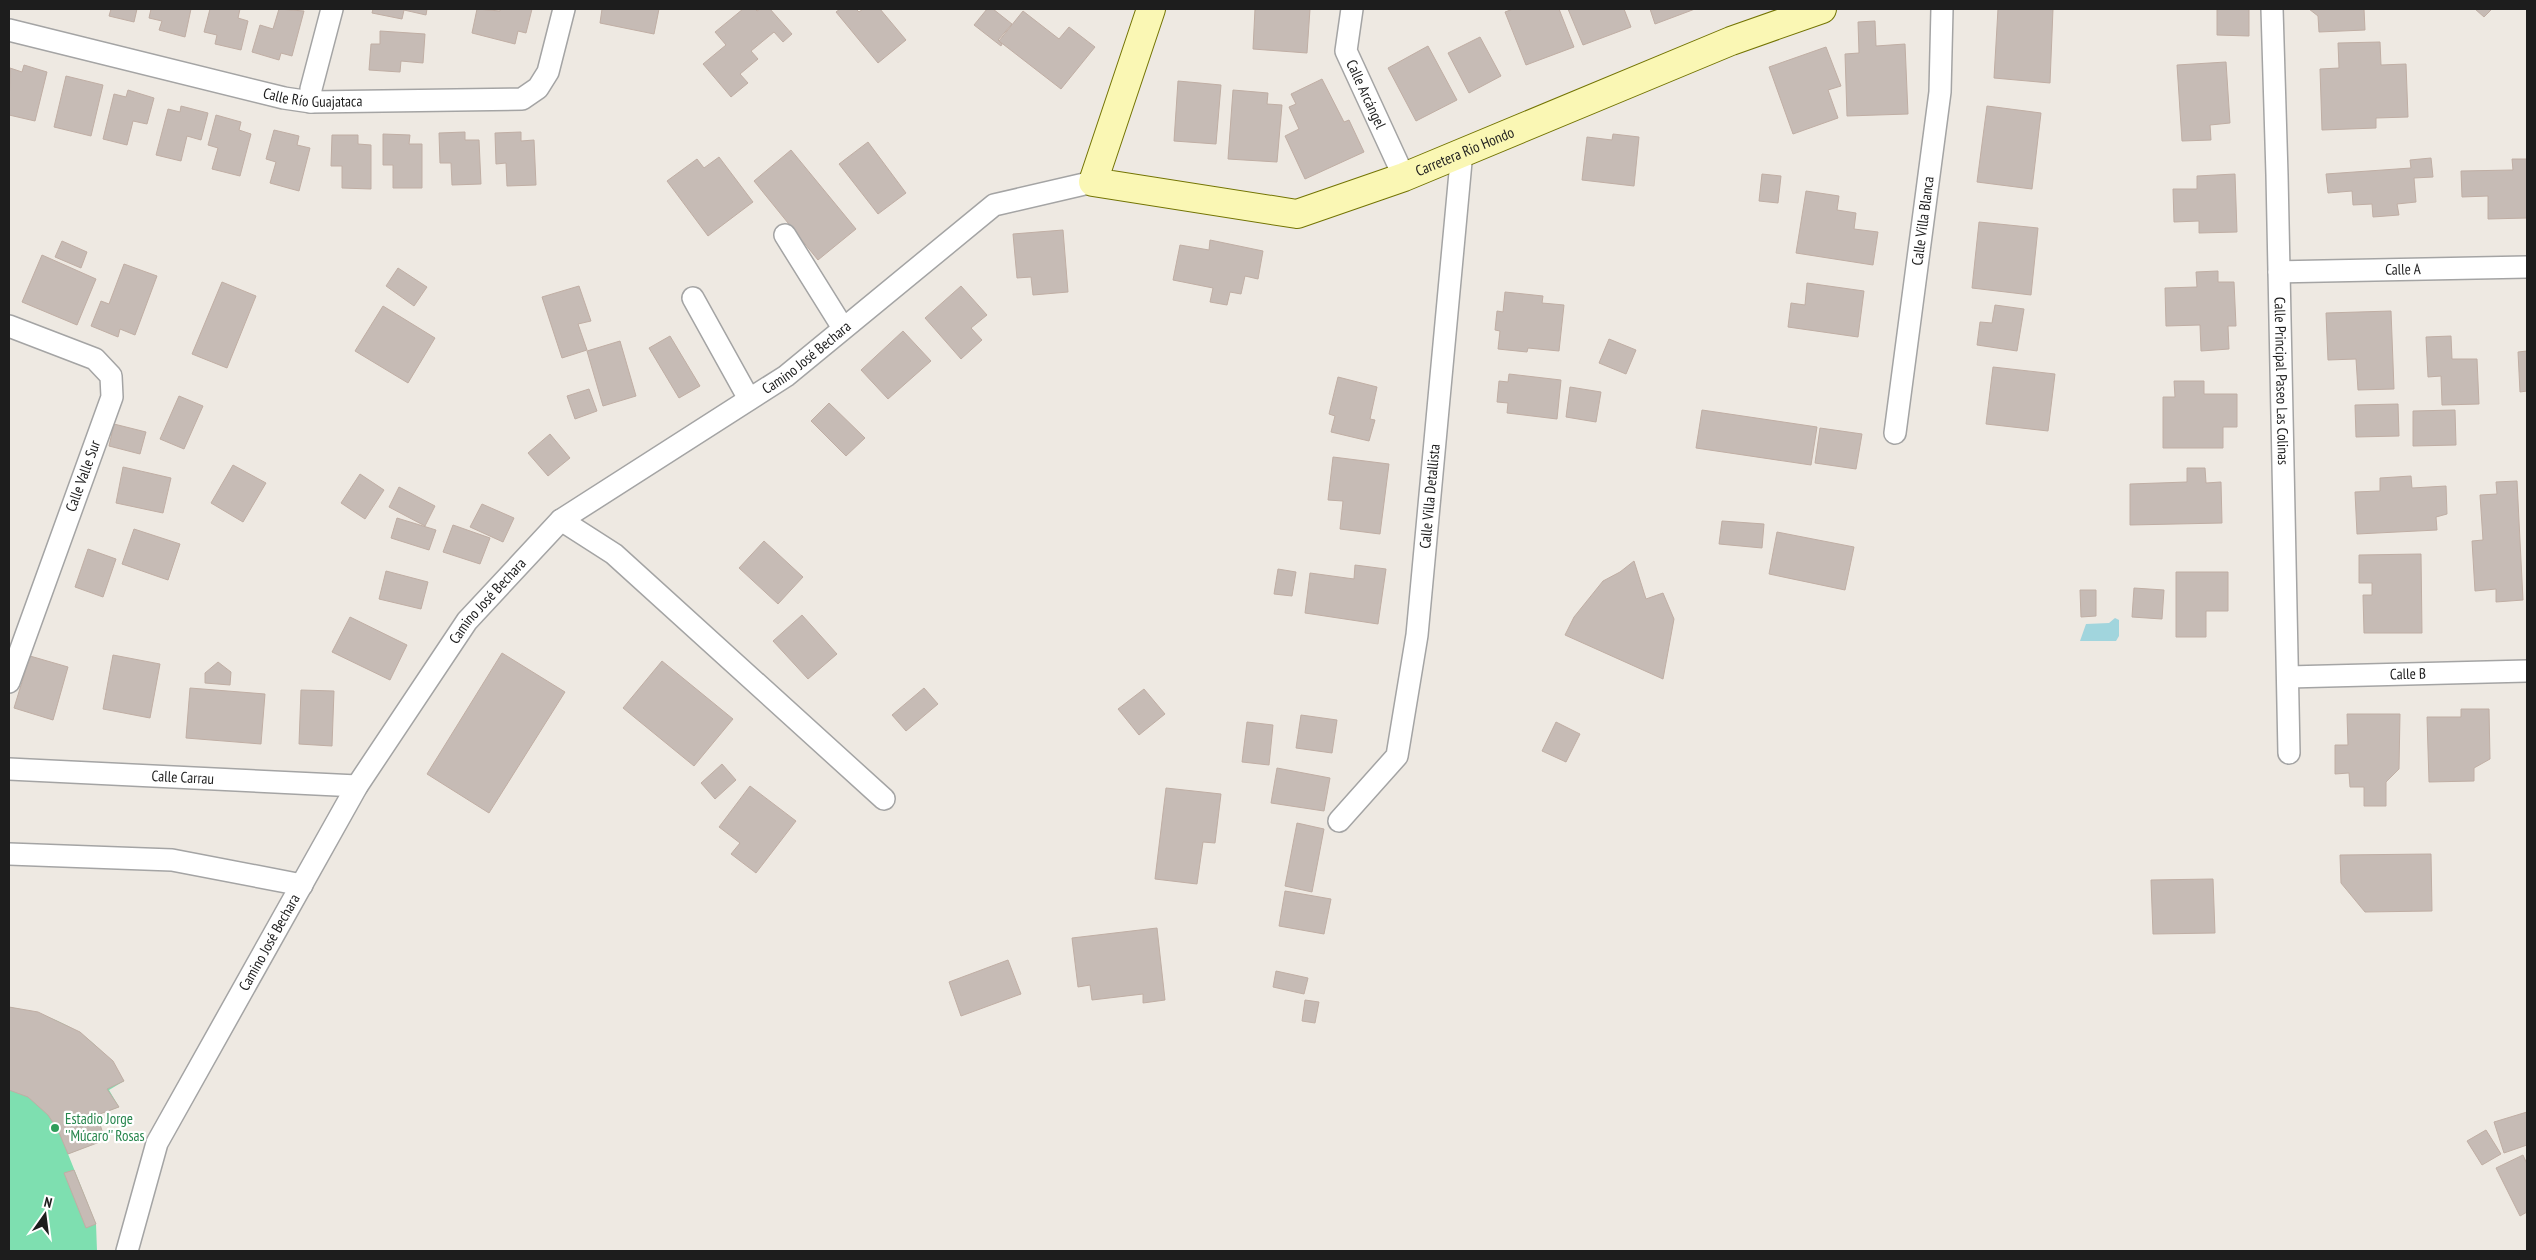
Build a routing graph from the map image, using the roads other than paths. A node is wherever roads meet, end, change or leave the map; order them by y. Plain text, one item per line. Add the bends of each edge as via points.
1 (332, 9) edge
2 (564, 9) edge
3 (1151, 9) edge
4 (1352, 9) edge
5 (1822, 9) edge
6 (1942, 9) edge
7 (2272, 9) edge
8 (9, 30) edge
9 (310, 102) junction
10 (1462, 151) junction
11 (1404, 177) junction
12 (1093, 182) junction
13 (785, 236) dead end
14 (2527, 267) edge
15 (2279, 272) junction
16 (693, 298) dead end
17 (9, 326) edge
18 (843, 328) junction
19 (749, 400) junction
20 (1894, 433) dead end
21 (561, 520) junction
22 (2527, 671) edge
23 (2288, 676) junction
24 (9, 682) edge
25 (2289, 753) dead end
26 (9, 769) edge
27 (357, 786) junction
28 (884, 798) dead end
29 (1339, 821) dead end
30 (9, 854) edge
31 (302, 885) junction
32 (126, 1251) edge

1 - 9 street
2 - 9 street, Calle Río Guajataca via 548,72 538,88 522,99
3 - 12 street
4 - 11 street, Calle Arcángel via 1346,51
5 - 10 street, Carretera Rio Hondo via 1731,41
6 - 20 street, Calle Villa Blanca via 1940,92
7 - 15 street, Calle Principal Paseo Las Colinas
8 - 9 street, Calle Río Guajataca
10 - 11 street, Carretera Rio Hondo
10 - 29 street, Calle Villa Detallista via 1417,635 1397,756
11 - 12 street, Carretera Rio Hondo via 1297,214
12 - 18 street, Camino José Bechara via 994,205
13 - 18 street
14 - 15 street, Calle A
15 - 23 street, Calle Principal Paseo Las Colinas
16 - 19 street
17 - 24 street, Calle Valle Sur via 95,359 110,376 112,397
18 - 19 street, Camino José Bechara via 786,376
19 - 21 street, Camino José Bechara
21 - 27 street, Camino José Bechara via 467,622
21 - 28 street via 614,554
22 - 23 street, Calle B
23 - 25 street, Calle Principal Paseo Las Colinas
26 - 27 street, Calle Carrau
27 - 31 street, Camino José Bechara
30 - 31 street via 172,860
31 - 32 street, Camino José Bechara via 157,1143

